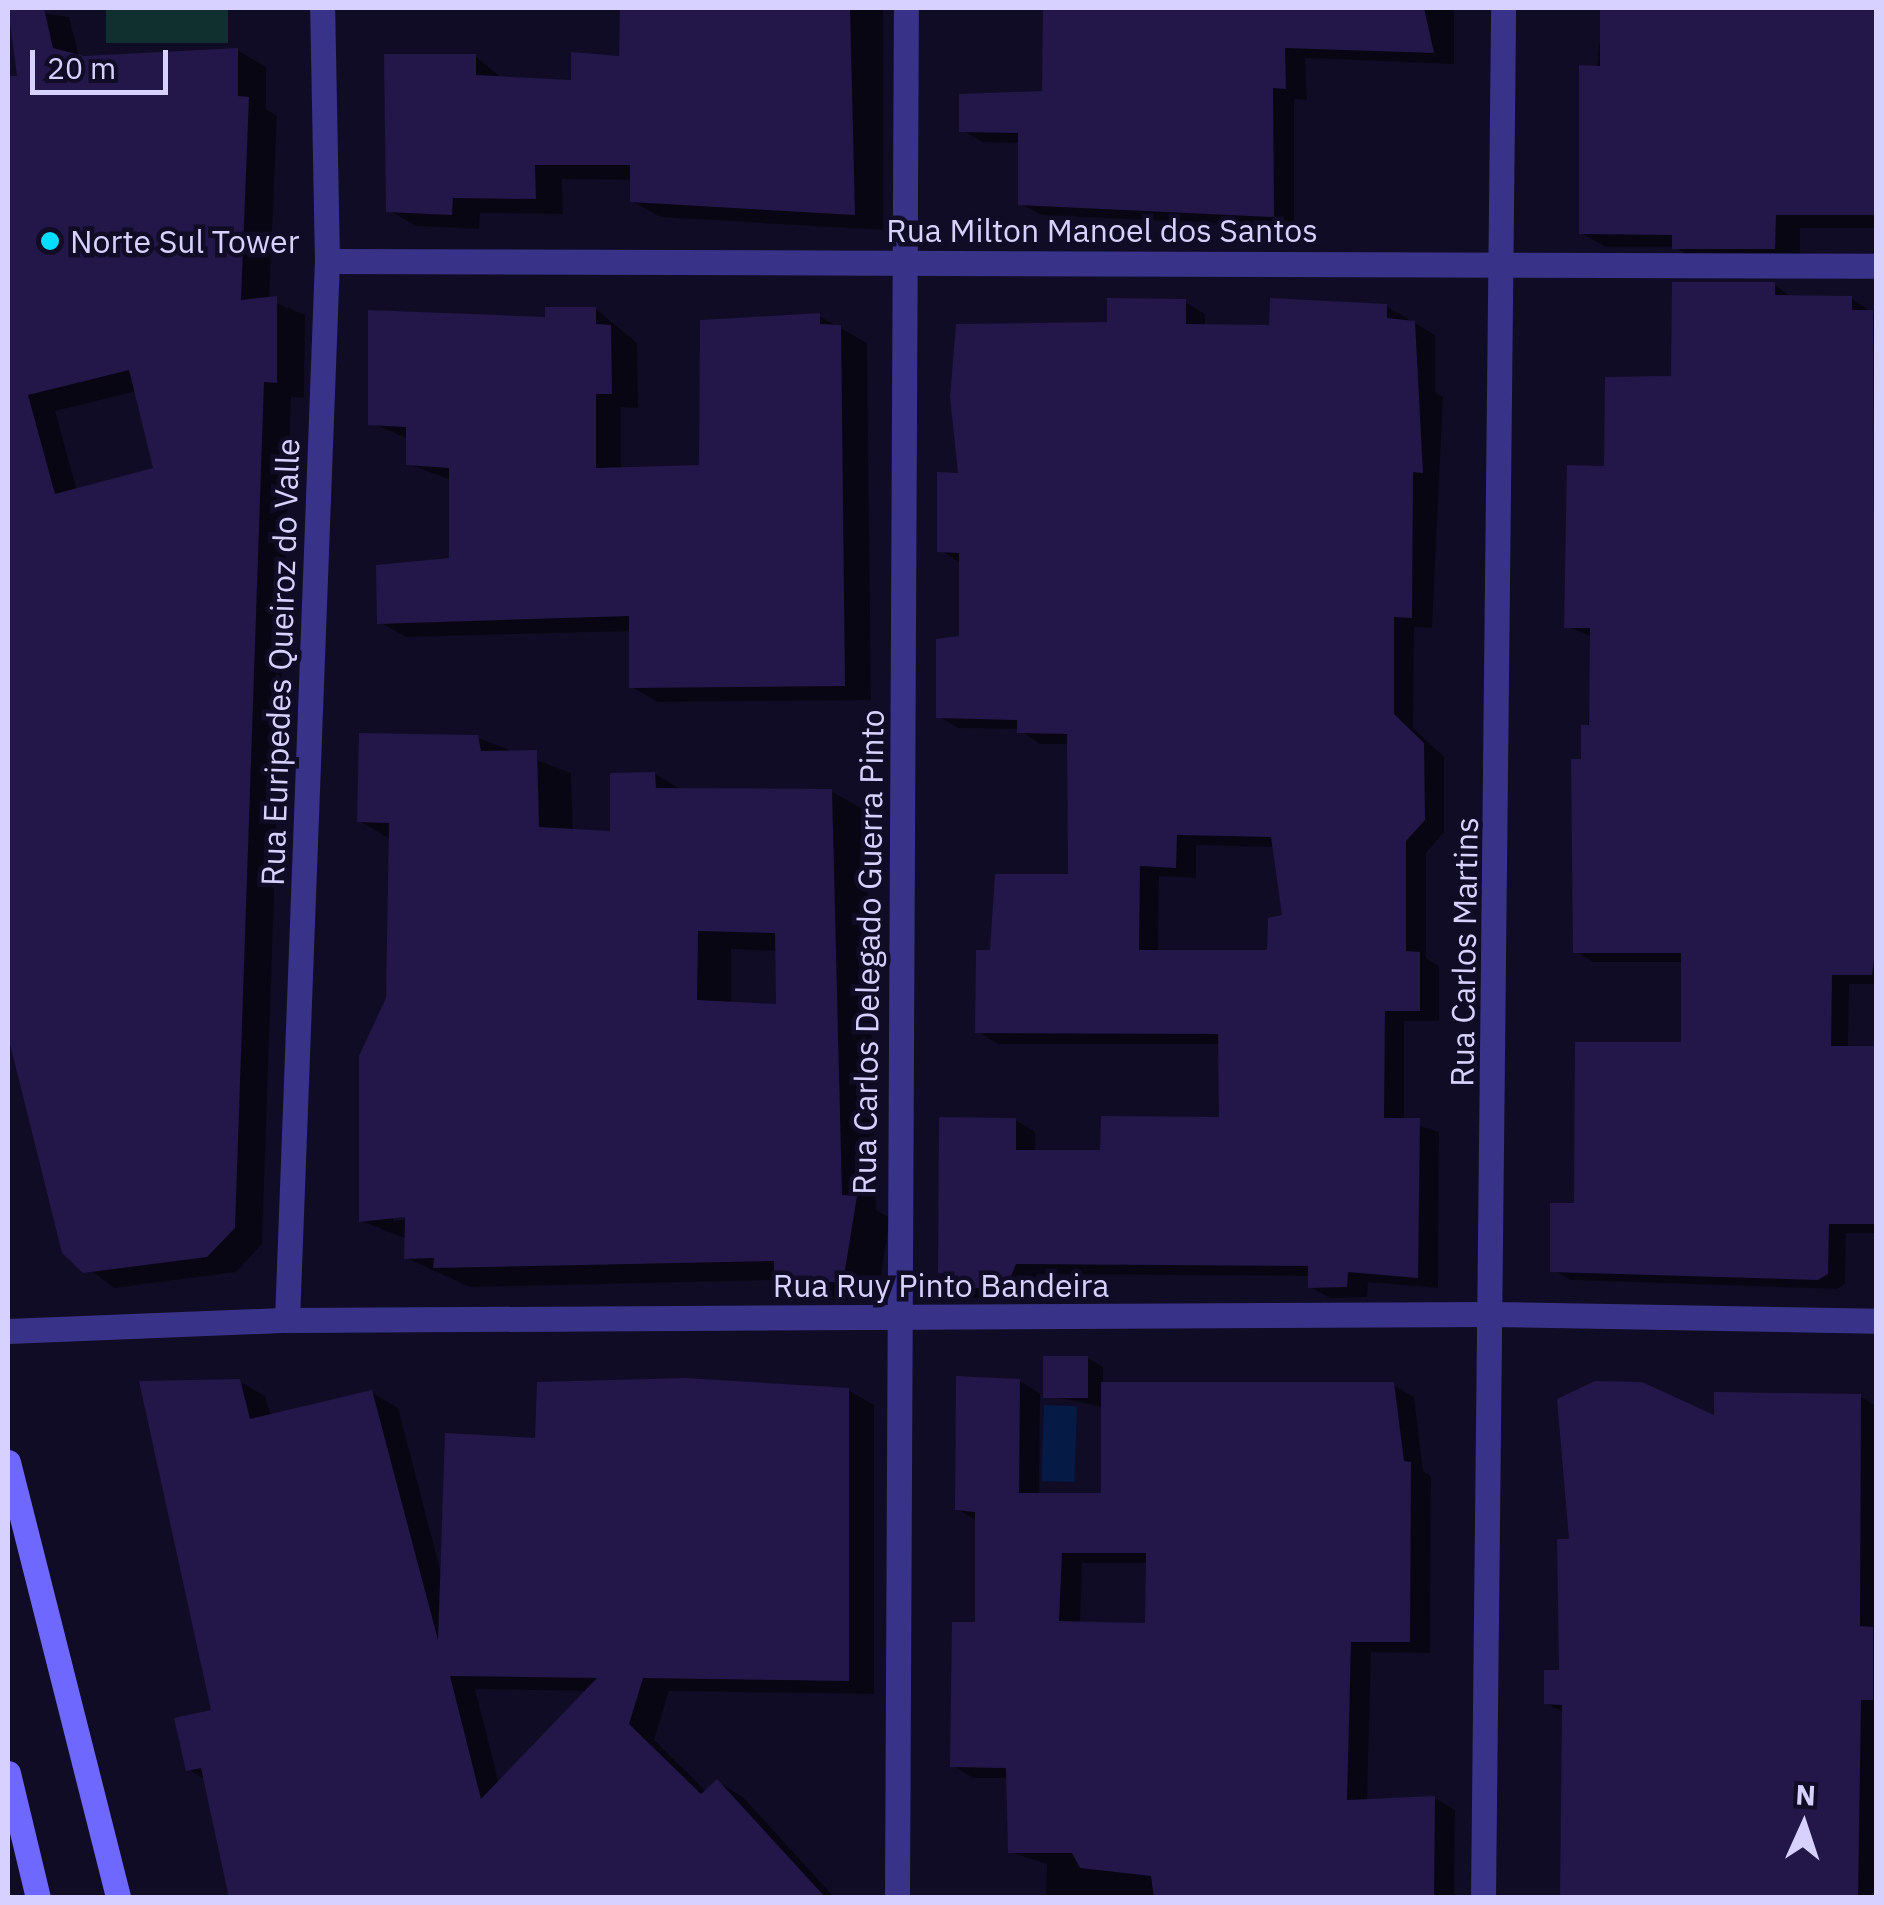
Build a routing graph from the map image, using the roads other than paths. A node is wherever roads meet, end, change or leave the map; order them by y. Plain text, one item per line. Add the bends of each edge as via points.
1 (322, 8) edge
2 (906, 8) edge
3 (1503, 8) edge
4 (328, 260) junction
5 (905, 260) junction
6 (1507, 266) junction
7 (1876, 266) edge
8 (1492, 1314) junction
9 (895, 1318) junction
10 (287, 1320) junction
11 (1876, 1321) edge
12 (8, 1331) edge
13 (8, 1462) edge
14 (8, 1773) edge
15 (38, 1898) edge
16 (118, 1898) edge
17 (896, 1898) edge
18 (1483, 1898) edge

1 - 4 street, Rua Euripedes Queiroz do Valle
2 - 5 street, Rua Carlos Delegado Guerra Pinto
3 - 6 street, Rua Carlos Martins
4 - 5 street, Rua Milton Manoel dos Santos
4 - 10 street, Rua Euripedes Queiroz do Valle
5 - 6 street, Rua Milton Manoel dos Santos
5 - 9 street, Rua Carlos Delegado Guerra Pinto
6 - 7 street, Rua Milton Manoel dos Santos
6 - 8 street, Rua Carlos Martins
8 - 9 street, Rua Ruy Pinto Bandeira
8 - 11 street, Rua Ruy Pinto Bandeira
8 - 18 street, Rua Carlos Martins
9 - 10 street, Rua Ruy Pinto Bandeira
9 - 17 street, Rua Carlos Delegado Guerra Pinto
10 - 12 street, Rua Ruy Pinto Bandeira via 20,1323
13 - 16 main road
14 - 15 main road

